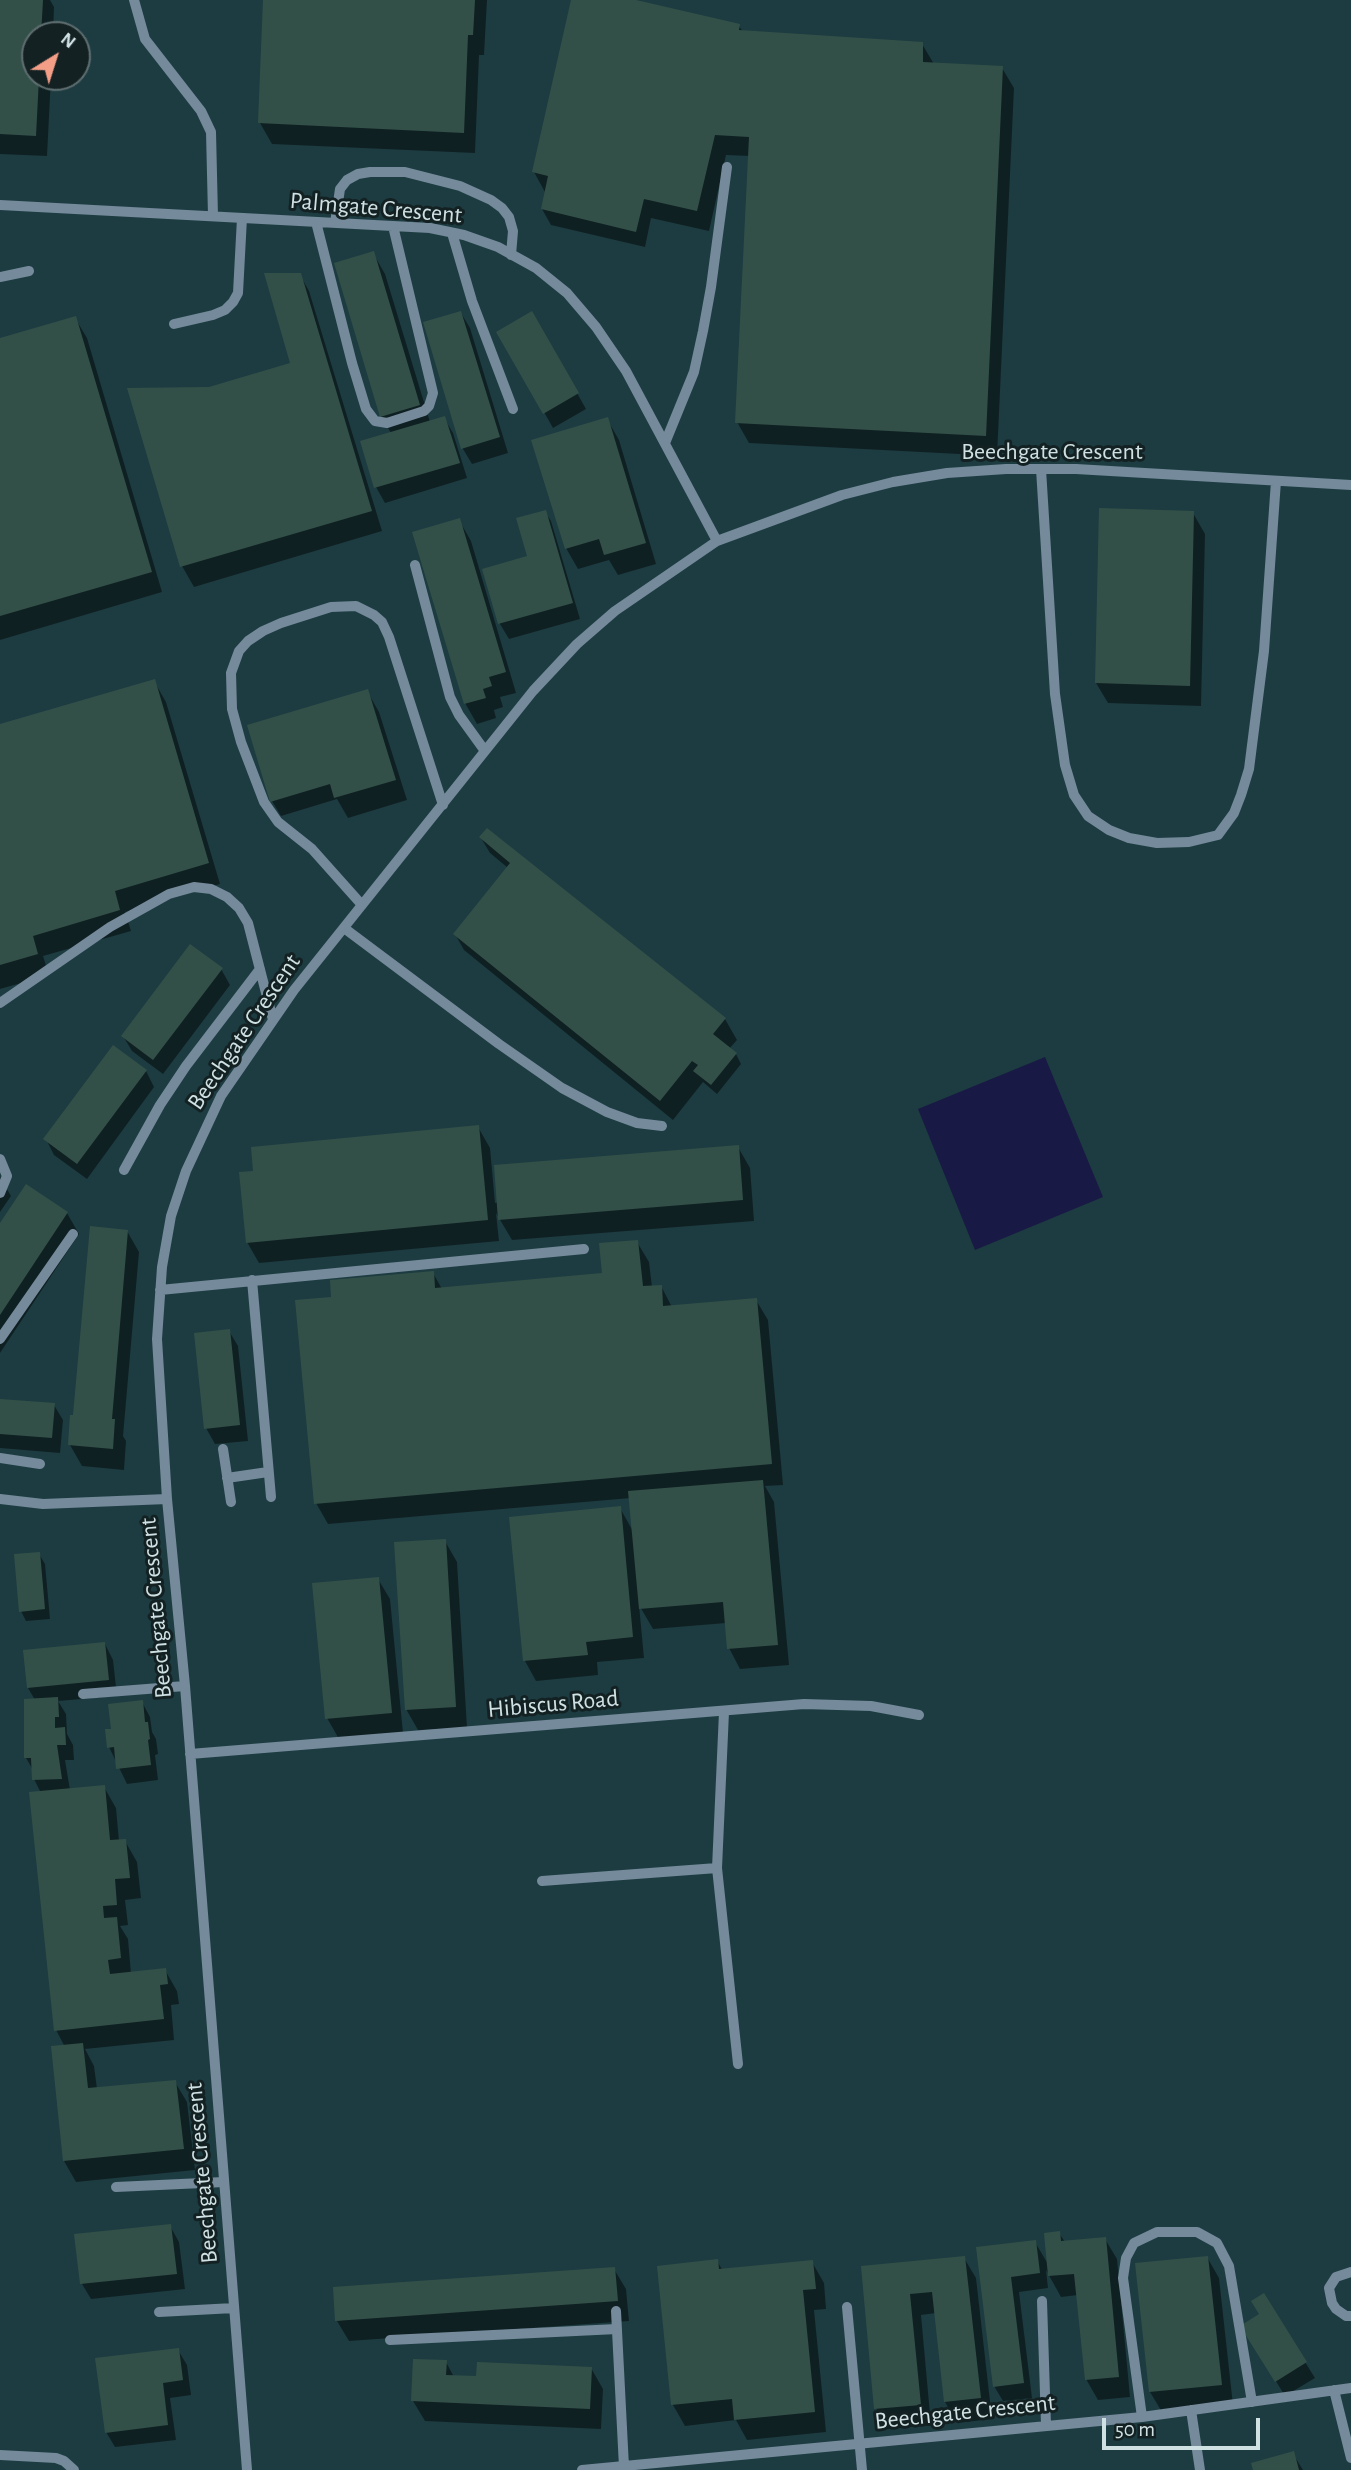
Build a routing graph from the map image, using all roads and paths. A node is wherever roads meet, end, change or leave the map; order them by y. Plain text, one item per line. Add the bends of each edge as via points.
1 (134, 0) edge
2 (727, 167) dead end
3 (0, 205) edge
4 (213, 216) junction
5 (242, 218) junction
6 (316, 222) junction
7 (335, 223) junction
8 (393, 226) junction
9 (452, 233) junction
10 (511, 255) junction
11 (29, 271) dead end
12 (0, 277) edge
13 (174, 324) dead end
14 (513, 409) dead end
15 (665, 443) junction
16 (1041, 469) junction
17 (1276, 481) junction
18 (1351, 485) edge
19 (717, 541) junction
20 (415, 565) dead end
21 (485, 751) junction
22 (443, 804) junction
23 (362, 905) junction
24 (344, 928) junction
25 (260, 969) junction
26 (0, 1003) edge
27 (273, 1020) junction
28 (662, 1126) dead end
29 (0, 1159) edge
30 (124, 1170) dead end
31 (0, 1194) edge
32 (73, 1234) dead end
33 (584, 1249) dead end
34 (252, 1280) junction
35 (160, 1290) junction
36 (0, 1339) edge
37 (223, 1449) dead end
38 (0, 1458) edge
39 (40, 1464) dead end
40 (268, 1472) junction
41 (228, 1478) junction
42 (271, 1497) dead end
43 (0, 1499) edge
44 (167, 1499) junction
45 (231, 1502) dead end
46 (184, 1686) junction
47 (83, 1694) dead end
48 (724, 1712) junction
49 (919, 1715) dead end
50 (190, 1754) junction
51 (717, 1868) junction
52 (542, 1881) dead end
53 (738, 2064) dead end
54 (224, 2182) junction
55 (116, 2187) dead end
56 (1351, 2272) edge
57 (1041, 2301) dead end
58 (847, 2307) dead end
59 (234, 2308) junction
60 (616, 2311) dead end
61 (159, 2312) dead end
62 (1351, 2316) edge
63 (617, 2329) junction
64 (390, 2340) dead end
65 (1351, 2388) edge
66 (1334, 2390) junction
67 (1252, 2402) junction
68 (1191, 2410) junction
69 (1142, 2417) junction
70 (1046, 2425) junction
71 (860, 2444) junction
72 (0, 2455) edge
73 (1351, 2458) edge
74 (631, 2468) edge
75 (74, 2470) edge
76 (247, 2470) edge
77 (582, 2470) edge
78 (862, 2470) edge
79 (1200, 2470) edge

1 - 4 lane via 145,38 201,111 211,132
2 - 15 lane via 694,372
3 - 4 lane, Palmgate Crescent
4 - 5 lane, Palmgate Crescent
5 - 6 lane, Palmgate Crescent
5 - 13 lane via 239,293 225,310
6 - 7 lane, Palmgate Crescent
6 - 8 lane via 366,409 375,421 387,424 424,411 433,393
7 - 8 lane, Palmgate Crescent
7 - 10 lane via 340,189 347,180 370,172 405,172 460,186 491,200 509,218
8 - 9 lane, Palmgate Crescent
9 - 10 lane, Palmgate Crescent
9 - 14 lane via 471,301
10 - 15 lane, Palmgate Crescent via 567,293 596,327
11 - 12 lane
15 - 19 lane, Palmgate Crescent
16 - 17 lane, Beechgate Crescent
16 - 17 lane via 1055,694 1074,795 1088,816 1109,830 1157,843 1218,835 1241,795 1249,769 1264,651
16 - 19 lane, Beechgate Crescent via 947,473 893,482 842,495
17 - 18 lane, Beechgate Crescent
19 - 21 lane, Beechgate Crescent via 650,585 577,644
20 - 21 lane via 450,697
21 - 22 lane, Beechgate Crescent
22 - 23 lane, Beechgate Crescent
22 - 23 lane via 389,637 374,615 356,606 331,607 281,622 239,651 231,673 232,709 264,802 278,822 312,849
23 - 24 lane, Beechgate Crescent
24 - 27 lane, Beechgate Crescent
24 - 28 lane via 562,1088 607,1112
25 - 26 lane via 248,923 239,908 219,893 194,887 169,894 110,927
25 - 27 lane
25 - 30 lane via 186,1066
27 - 35 lane, Beechgate Crescent via 221,1096 186,1171 171,1216
29 - 31 lane via 7,1177
32 - 36 lane
33 - 34 lane
34 - 35 lane
34 - 40 lane
35 - 44 lane, Beechgate Crescent via 157,1339
37 - 41 lane
38 - 39 lane
40 - 41 lane
40 - 42 lane
41 - 45 lane
43 - 44 lane via 43,1503
44 - 46 lane, Beechgate Crescent
46 - 47 lane
46 - 50 lane, Beechgate Crescent
48 - 49 lane, Hibiscus Road via 844,1704
48 - 50 lane, Hibiscus Road
48 - 51 lane
50 - 54 lane, Beechgate Crescent
51 - 52 lane
51 - 53 lane
54 - 55 lane
54 - 59 lane, Beechgate Crescent
56 - 62 lane via 1336,2277 1329,2288 1336,2309
57 - 70 lane
58 - 71 lane
59 - 61 lane
59 - 76 lane, Beechgate Crescent
60 - 63 lane
63 - 64 lane
63 - 74 lane
65 - 66 lane, Beechgate Crescent
66 - 67 lane, Beechgate Crescent
66 - 73 lane
67 - 68 lane, Beechgate Crescent
67 - 69 lane via 1229,2266 1217,2243 1197,2232 1157,2232 1134,2243 1123,2278
68 - 69 lane, Beechgate Crescent
68 - 79 lane
69 - 70 lane, Beechgate Crescent
70 - 71 lane, Beechgate Crescent
71 - 74 lane, Beechgate Crescent
71 - 78 lane
72 - 75 lane via 56,2458
74 - 77 lane, Beechgate Crescent

